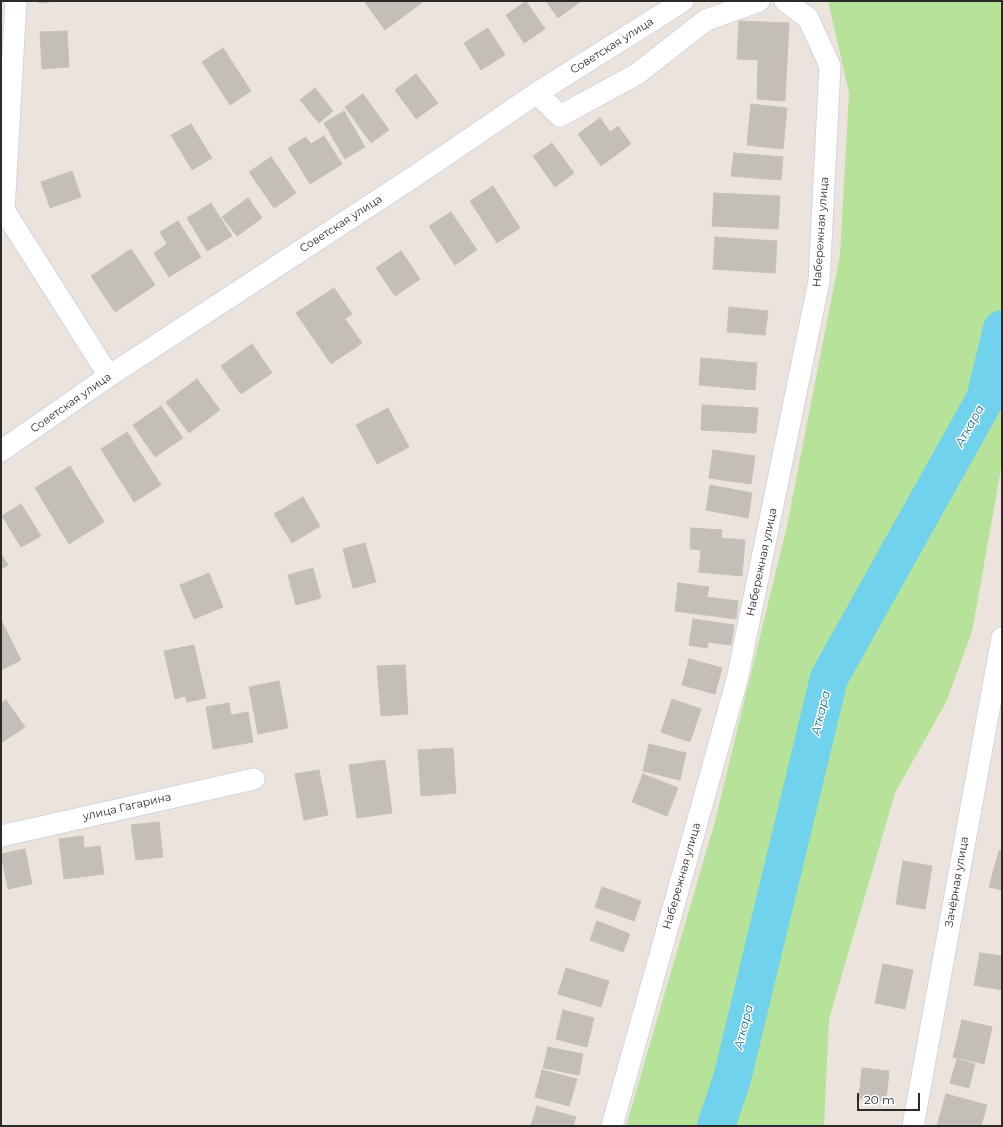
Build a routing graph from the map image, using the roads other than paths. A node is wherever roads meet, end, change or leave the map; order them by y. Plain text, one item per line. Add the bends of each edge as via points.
1 (16, 1) edge
2 (683, 1) edge
3 (759, 1) edge
4 (785, 1) edge
5 (537, 93) junction
6 (3, 209) edge
7 (109, 376) junction
8 (1, 451) edge
9 (1002, 638) edge
10 (254, 779) dead end
11 (1, 836) edge
12 (612, 1126) edge
13 (912, 1126) edge

1 - 6 street
2 - 5 street, Советская улица
3 - 5 street via 706,20 637,74 560,116
4 - 12 street, Набережная улица via 808,18 830,66 819,281 738,680
5 - 7 street, Советская улица
6 - 7 street
7 - 8 street, Советская улица
9 - 13 street, Зачёрная улица
10 - 11 street, улица Гагарина

